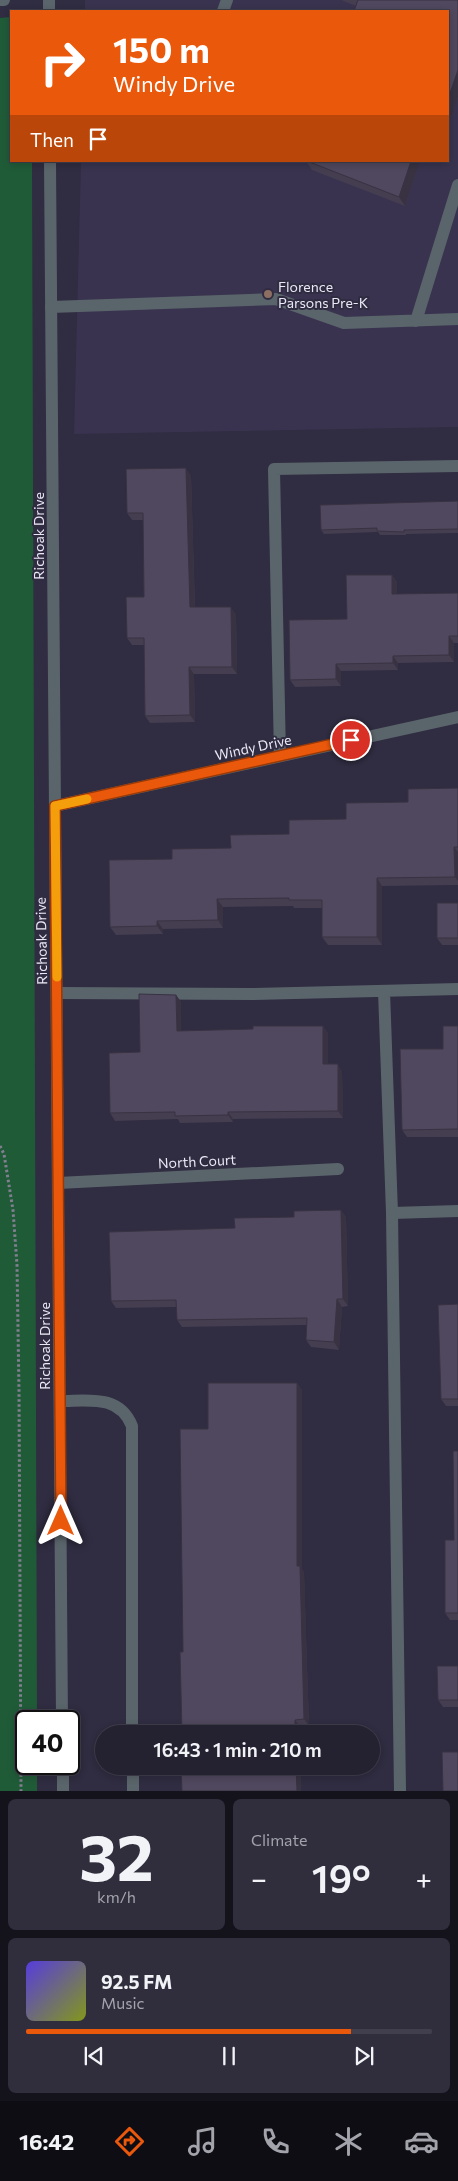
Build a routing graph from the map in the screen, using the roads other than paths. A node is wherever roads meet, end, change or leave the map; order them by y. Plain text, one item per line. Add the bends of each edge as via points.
1 (50, 162) edge
2 (458, 186) edge
3 (51, 307) junction
4 (458, 319) edge
5 (416, 321) junction
6 (458, 466) edge
7 (458, 717) edge
8 (280, 756) junction
9 (55, 806) junction
10 (458, 990) edge
11 (384, 991) junction
12 (57, 993) junction
13 (338, 1169) dead end
14 (58, 1183) junction
15 (458, 1210) edge
16 (392, 1212) junction
17 (60, 1402) junction
18 (62, 1710) edge
19 (132, 1725) edge
20 (63, 1775) edge
21 (133, 1775) edge
22 (63, 1791) edge
23 (133, 1791) edge
24 (400, 1791) edge

1 - 3 street, Richoak Drive
2 - 5 street
3 - 5 street via 276,300 344,323
3 - 9 street, Richoak Drive
4 - 5 street
6 - 8 street via 274,469
7 - 8 street, Windy Drive
8 - 9 street, Windy Drive
9 - 12 street, Richoak Drive
10 - 11 street
11 - 12 street
11 - 16 street
12 - 14 street, Richoak Drive
13 - 14 street, North Court
14 - 17 street, Richoak Drive
15 - 16 street
16 - 24 street
17 - 18 street, Richoak Drive
17 - 19 street via 102,1400 119,1408 128,1416 132,1426
20 - 22 street
21 - 23 street

